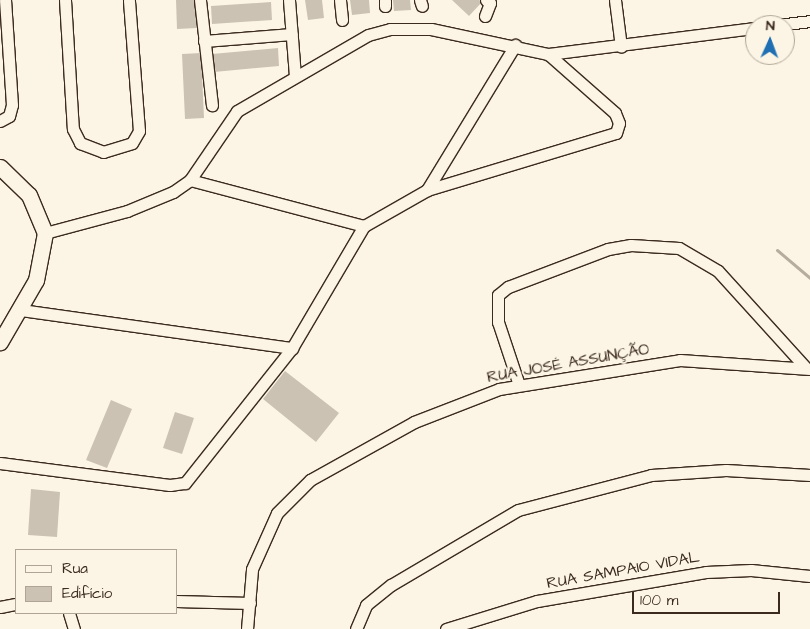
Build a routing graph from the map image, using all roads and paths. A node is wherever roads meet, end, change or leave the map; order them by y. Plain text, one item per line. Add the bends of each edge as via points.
1 (5, 0) edge
2 (65, 0) edge
3 (130, 0) edge
4 (200, 0) edge
5 (289, 0) edge
6 (340, 0) edge
7 (486, 0) edge
8 (615, 0) edge
9 (485, 16) dead end
10 (342, 20) dead end
11 (810, 20) edge
12 (795, 22) edge
13 (745, 29) edge
14 (292, 34) junction
15 (204, 41) junction
16 (515, 45) junction
17 (620, 47) junction
18 (548, 54) junction
19 (295, 76) junction
20 (212, 105) dead end
21 (0, 121) edge
22 (0, 167) edge
23 (190, 180) junction
24 (427, 190) junction
25 (364, 226) junction
26 (45, 233) junction
27 (22, 310) junction
28 (1, 340) edge
29 (292, 348) junction
30 (808, 368) edge
31 (519, 385) junction
32 (0, 463) edge
33 (810, 475) edge
34 (810, 576) edge
35 (178, 601) edge
36 (250, 603) junction
37 (15, 604) edge
38 (0, 607) edge
39 (69, 614) edge
40 (74, 629) edge
41 (247, 629) edge
42 (356, 629) edge
43 (446, 629) edge

1 - 21 street via 12,105 9,116
2 - 3 street via 73,129 80,143 103,152 132,143 139,131
4 - 15 street
5 - 14 street
6 - 10 street
7 - 9 street via 490,3
8 - 17 street
11 - 12 street
13 - 17 street
14 - 15 street
14 - 19 street
15 - 20 street
16 - 18 street
16 - 19 street via 431,28 390,29 368,35
16 - 24 street
17 - 18 street
18 - 24 street via 615,113 619,122 616,133
19 - 23 street via 237,111
22 - 26 main road via 29,195
23 - 25 street
23 - 26 street via 127,211
24 - 25 street
25 - 29 street
26 - 27 main road via 41,265
27 - 28 main road
27 - 29 street
29 - 32 street via 185,483 170,485
30 - 31 street, RUA JOSÉ ASSUNÇÃO via 680,360
30 - 31 street via 718,271 679,248 631,244 608,249 508,287 498,295 498,322
31 - 36 street, RUA JOSÉ ASSUNÇÃO via 414,422 310,480 277,513 262,538 252,569
33 - 42 street via 726,470 651,475 518,510 391,585 366,605
34 - 43 street, RUA SAMPAIO VIDAL via 752,570 687,575 537,601
35 - 36 street
36 - 41 street, RUA JOSÉ ASSUNÇÃO
37 - 38 street
39 - 40 street

